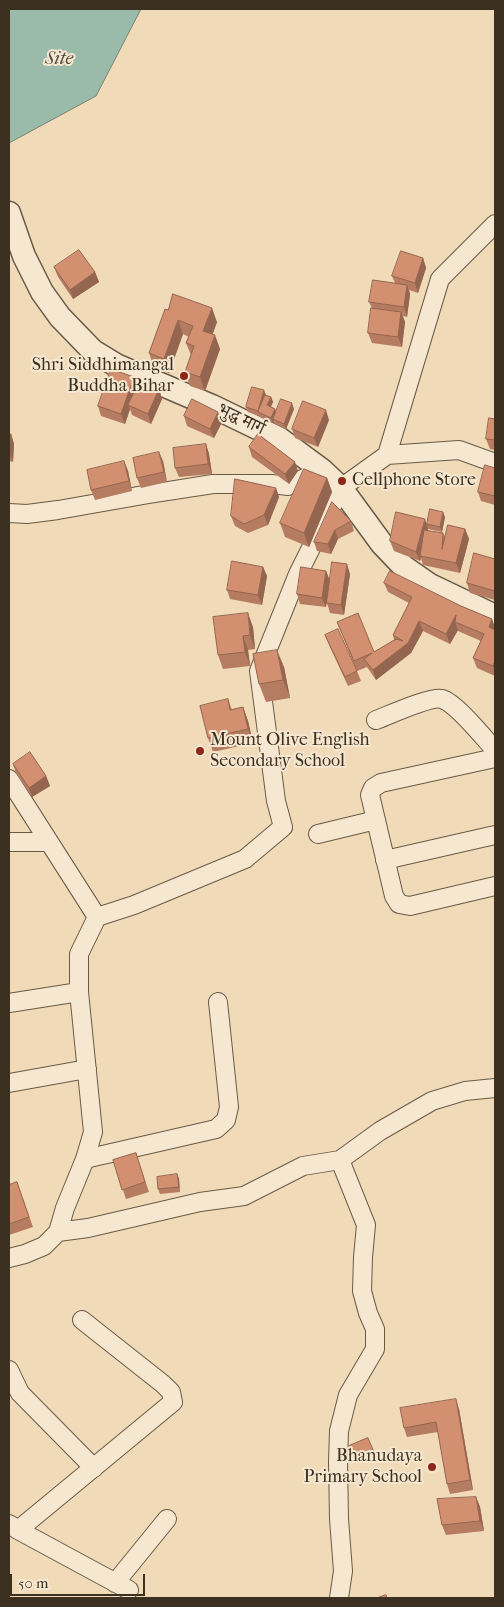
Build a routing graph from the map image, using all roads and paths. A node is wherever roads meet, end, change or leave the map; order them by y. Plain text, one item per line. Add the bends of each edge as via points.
1 (9, 213) edge
2 (495, 224) edge
3 (387, 455) junction
4 (495, 463) edge
5 (322, 470) junction
6 (341, 488) junction
7 (9, 513) edge
8 (495, 616) edge
9 (376, 720) dead end
10 (495, 750) edge
11 (495, 758) edge
12 (9, 779) edge
13 (376, 820) junction
14 (318, 834) dead end
15 (495, 835) edge
16 (9, 842) edge
17 (49, 842) junction
18 (386, 860) junction
19 (495, 886) edge
20 (97, 917) junction
21 (79, 992) junction
22 (9, 1002) edge
23 (218, 1002) dead end
24 (87, 1069) junction
25 (9, 1083) edge
26 (495, 1088) edge
27 (85, 1159) junction
28 (340, 1160) junction
29 (58, 1232) junction
30 (9, 1258) edge
31 (82, 1320) dead end
32 (9, 1370) edge
33 (94, 1468) junction
34 (167, 1518) dead end
35 (13, 1527) edge
36 (339, 1598) edge

1 - 5 street, भुद्ध मार्ग via 24,256 42,292 60,317 93,351 116,365 280,439
2 - 3 street via 440,279
3 - 4 street via 458,450
3 - 6 street
5 - 6 street, भुद्ध मार्ग
5 - 7 street via 288,486 214,484 58,510
6 - 8 street, भुद्ध मार्ग via 382,544 404,567 430,585
6 - 20 street via 298,574 259,671 282,827 245,859
9 - 10 street via 432,699 442,699 452,704
11 - 13 street via 381,783 373,788 370,795
12 - 17 street
13 - 14 street
13 - 18 street
15 - 18 street
16 - 17 street
17 - 20 street
18 - 19 street via 394,896 399,904 410,906
20 - 21 street via 79,954
21 - 22 street
21 - 24 street
23 - 27 street via 229,1107 226,1120 216,1129
24 - 25 street
24 - 27 street via 93,1132
26 - 28 street via 465,1091 432,1101 380,1131
27 - 29 street
28 - 29 street via 304,1166 244,1196
28 - 36 street via 366,1225 362,1291 376,1328 375,1349 348,1396 339,1432 339,1519 343,1571
29 - 30 street via 44,1246
31 - 33 street via 163,1384 171,1392 173,1402
32 - 33 street via 20,1393
33 - 35 street
34 - 35 street via 122,1587

